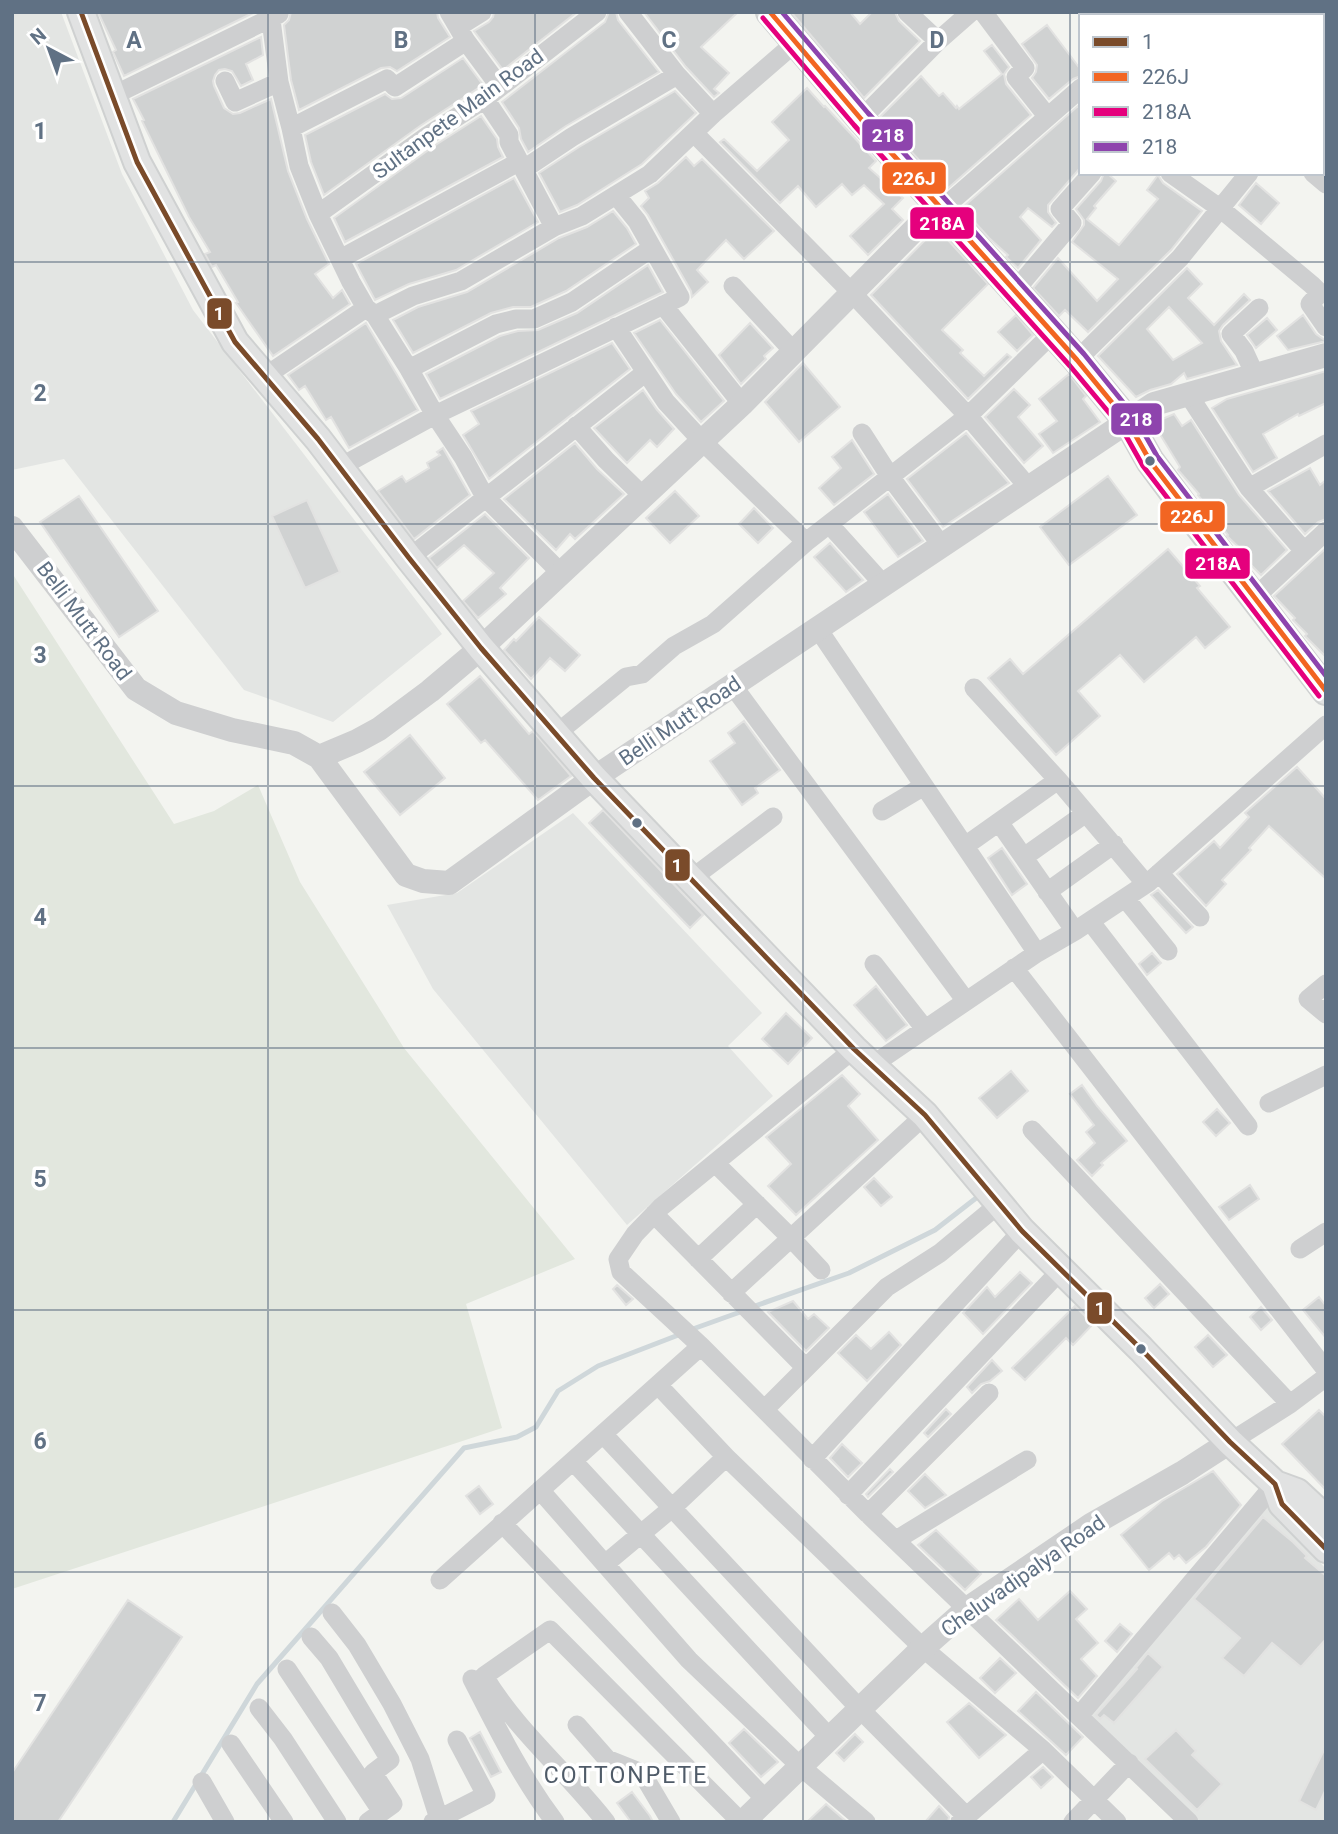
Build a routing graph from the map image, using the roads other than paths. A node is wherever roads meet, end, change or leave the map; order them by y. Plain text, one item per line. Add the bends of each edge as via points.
1 (81, 12) edge
2 (482, 12) edge
3 (597, 12) edge
4 (628, 12) edge
5 (770, 12) edge
6 (907, 12) edge
7 (971, 12) edge
8 (983, 12) edge
9 (275, 14) edge
10 (458, 27) edge
11 (938, 41) junction
12 (795, 43) junction
13 (677, 75) junction
14 (225, 81) dead end
15 (279, 82) junction
16 (492, 93) junction
17 (1079, 93) edge
18 (112, 96) junction
19 (713, 114) junction
20 (1047, 116) junction
21 (860, 119) junction
22 (291, 128) junction
23 (694, 133) junction
24 (521, 165) junction
25 (1090, 175) edge
26 (1173, 175) edge
27 (1247, 175) edge
28 (616, 195) junction
29 (941, 208) junction
30 (1220, 209) junction
31 (318, 214) junction
32 (554, 227) junction
33 (652, 248) junction
34 (340, 259) junction
35 (733, 286) dead end
36 (1014, 289) junction
37 (852, 294) junction
38 (663, 305) junction
39 (1259, 308) dead end
40 (370, 311) junction
41 (616, 327) junction
42 (1326, 327) edge
43 (1052, 334) junction
44 (794, 352) junction
45 (1326, 355) edge
46 (1077, 360) junction
47 (410, 369) junction
48 (646, 372) junction
49 (1255, 375) junction
50 (264, 377) junction
51 (1188, 394) junction
52 (742, 404) junction
53 (435, 415) junction
54 (968, 416) junction
55 (1128, 422) junction
56 (576, 426) junction
57 (862, 433) dead end
58 (702, 441) junction
59 (1326, 444) edge
60 (340, 467) junction
61 (891, 478) junction
62 (1029, 488) junction
63 (1249, 488) junction
64 (642, 496) junction
65 (485, 497) junction
66 (830, 524) junction
67 (12, 528) edge
68 (1326, 531) edge
69 (806, 542) junction
70 (942, 546) junction
71 (1304, 551) junction
72 (409, 558) junction
73 (561, 573) junction
74 (884, 585) junction
75 (1253, 598) junction
76 (818, 629) junction
77 (481, 648) junction
78 (733, 686) junction
79 (974, 688) dead end
80 (1326, 691) edge
81 (1326, 725) edge
82 (556, 734) junction
83 (319, 757) junction
84 (594, 778) junction
85 (1058, 780) junction
86 (924, 786) junction
87 (882, 811) dead end
88 (1086, 813) junction
89 (773, 817) dead end
90 (999, 822) junction
91 (1114, 844) junction
92 (965, 846) junction
93 (1024, 857) junction
94 (1153, 878) junction
95 (691, 879) junction
96 (1048, 892) junction
97 (1125, 898) junction
98 (1200, 917) dead end
99 (1082, 926) junction
100 (1168, 951) dead end
101 (1037, 953) junction
102 (874, 964) dead end
103 (1014, 968) junction
104 (1326, 984) edge
105 (966, 1001) junction
106 (1326, 1014) edge
107 (925, 1029) junction
108 (863, 1057) junction
109 (1326, 1075) edge
110 (1269, 1103) dead end
111 (925, 1115) junction
112 (1248, 1126) dead end
113 (1032, 1130) dead end
114 (715, 1163) junction
115 (758, 1204) junction
116 (999, 1204) junction
117 (654, 1214) junction
118 (1023, 1231) junction
119 (1326, 1232) edge
120 (791, 1238) junction
121 (1300, 1249) dead end
122 (698, 1259) junction
123 (1062, 1269) junction
124 (821, 1270) dead end
125 (742, 1304) junction
126 (692, 1337) junction
127 (806, 1368) junction
128 (1326, 1370) edge
129 (1326, 1377) edge
130 (658, 1385) junction
131 (989, 1393) dead end
132 (1290, 1404) junction
133 (765, 1409) junction
134 (603, 1434) junction
135 (1230, 1442) junction
136 (726, 1457) junction
137 (812, 1459) junction
138 (1027, 1460) dead end
139 (573, 1461) junction
140 (1275, 1484) junction
141 (540, 1490) junction
142 (848, 1495) junction
143 (672, 1507) junction
144 (868, 1514) junction
145 (1326, 1519) edge
146 (502, 1523) junction
147 (641, 1534) junction
148 (896, 1540) junction
149 (1326, 1549) edge
150 (605, 1564) junction
151 (440, 1580) dead end
152 (967, 1609) junction
153 (332, 1613) dead end
154 (311, 1637) dead end
155 (923, 1648) junction
156 (287, 1669) dead end
157 (472, 1679) dead end
158 (259, 1708) dead end
159 (860, 1709) junction
160 (1079, 1716) junction
161 (577, 1725) dead end
162 (830, 1738) junction
163 (457, 1740) dead end
164 (231, 1744) dead end
165 (1043, 1750) junction
166 (1129, 1763) junction
167 (800, 1766) junction
168 (202, 1783) dead end
169 (765, 1799) junction
170 (1094, 1799) junction
171 (375, 1817) edge
172 (963, 1819) edge
173 (437, 1821) edge
174 (225, 1822) edge
175 (284, 1822) edge
176 (337, 1822) edge
177 (555, 1822) edge
178 (606, 1822) edge
179 (671, 1822) edge
180 (742, 1822) edge
181 (866, 1822) edge
182 (1073, 1822) edge
183 (1116, 1822) edge
184 (1189, 1822) edge

1 - 18 main road
2 - 10 street
3 - 16 street, Sultanpete Main Road
4 - 13 street
5 - 12 main road
6 - 11 street
7 - 11 street
8 - 20 street via 1025,68 1016,77
9 - 15 street
9 - 18 street
10 - 16 street
10 - 22 street via 395,87 387,79
11 - 21 street
12 - 19 street
12 - 21 main road
13 - 19 street
13 - 24 street via 530,165
14 - 15 street via 235,103
15 - 22 street
16 - 24 street
16 - 31 street, Sultanpete Main Road
17 - 20 street
18 - 50 main road via 137,162 235,342
19 - 23 street
20 - 29 street
21 - 29 main road
22 - 31 street via 299,166
23 - 28 street via 650,174
23 - 37 street
24 - 32 street
24 - 34 street via 513,165
25 - 36 street via 1060,209 1072,223
26 - 30 street
27 - 30 street
28 - 32 street
28 - 33 street
29 - 36 main road
29 - 37 street
30 - 42 street via 1321,293 1310,304
30 - 46 street via 1180,258
31 - 34 street
32 - 40 street via 461,281
33 - 38 street via 680,297
33 - 47 street via 572,302 534,319 496,324
34 - 40 street
35 - 44 street
36 - 43 main road
37 - 44 street
37 - 54 street
38 - 41 street
38 - 52 street
39 - 49 street via 1231,334
40 - 47 street
40 - 50 street
41 - 48 street
41 - 53 street
43 - 46 main road
43 - 54 street
44 - 52 street
45 - 49 street, Belli Mutt Road
46 - 55 main road
47 - 53 street
48 - 56 street
48 - 58 street
49 - 51 street, Belli Mutt Road
50 - 60 main road
51 - 55 street, Belli Mutt Road via 1154,404
51 - 63 street
52 - 58 street
53 - 60 street
53 - 65 street
54 - 61 street
54 - 62 street
55 - 62 street, Belli Mutt Road
55 - 75 main road via 1150,461
56 - 64 street
56 - 65 street
57 - 61 street
58 - 64 street
58 - 69 street
59 - 63 street
60 - 72 main road
61 - 66 street
61 - 70 street
62 - 70 street, Belli Mutt Road
63 - 71 street
64 - 73 street
65 - 72 street
65 - 73 street
66 - 69 street
66 - 74 street
67 - 83 street, Belli Mutt Road via 136,690 176,713 294,743
68 - 71 street
69 - 82 street via 713,624 674,646 642,674 626,677
70 - 74 street, Belli Mutt Road
71 - 75 street
72 - 77 main road
73 - 77 street
74 - 76 street, Belli Mutt Road
75 - 80 main road
76 - 78 street, Belli Mutt Road
76 - 86 street
77 - 82 main road
77 - 83 street via 379,729
78 - 84 street, Belli Mutt Road
78 - 105 street
79 - 85 street
81 - 94 street
82 - 84 main road
83 - 84 street, Belli Mutt Road via 406,875 449,883
84 - 95 main road
85 - 88 street
85 - 90 street
86 - 87 street
86 - 92 street
88 - 91 street
88 - 93 street
89 - 95 street
90 - 92 street
90 - 93 street
91 - 94 street
91 - 96 street
92 - 101 street
93 - 96 street
94 - 97 street
94 - 98 street
95 - 108 main road
96 - 99 street
97 - 99 street
97 - 100 street
99 - 101 street
99 - 112 street
101 - 103 street
102 - 107 street
103 - 105 street
103 - 128 street
104 - 106 street via 1308,999
105 - 107 street
107 - 108 street
108 - 111 main road
108 - 114 street
109 - 110 street
111 - 116 main road
111 - 120 street
113 - 132 street
114 - 115 street
114 - 117 street
115 - 120 street
115 - 122 street
116 - 118 main road
116 - 127 street via 887,1287
117 - 122 street
117 - 126 street via 618,1259 621,1272
118 - 123 main road
118 - 137 street
119 - 121 street
120 - 124 street
120 - 125 street
122 - 125 street
123 - 135 main road
123 - 142 street
125 - 127 street
126 - 130 street
126 - 133 street
127 - 133 street
129 - 132 street
130 - 134 street
130 - 136 street
131 - 144 street
132 - 135 street
133 - 137 street
134 - 139 street
134 - 143 street
135 - 140 main road
135 - 152 street, Cheluvadipalya Road via 1091,1525
136 - 143 street
136 - 155 street
137 - 142 street
138 - 148 street
139 - 141 street
139 - 147 street
140 - 145 main road via 1297,1492
140 - 149 main road via 1282,1504
140 - 160 street
141 - 146 street
141 - 150 street
142 - 144 street
143 - 147 street
143 - 159 street
144 - 148 street
146 - 151 street
146 - 169 street
147 - 150 street
147 - 162 street
148 - 152 street
150 - 167 street via 689,1660
152 - 155 street, Cheluvadipalya Road
152 - 160 street
153 - 173 street via 357,1645 409,1737
154 - 171 street via 390,1760 373,1773 393,1804
155 - 159 street, Cheluvadipalya Road
155 - 165 street
156 - 171 street
157 - 177 street via 516,1765
158 - 176 street
159 - 162 street, Cheluvadipalya Road
159 - 172 street
160 - 166 street
161 - 179 street via 607,1759 642,1773
162 - 167 street, Cheluvadipalya Road
163 - 173 street via 486,1795
164 - 175 street
165 - 170 street
165 - 172 street
166 - 170 street
166 - 184 street
167 - 169 street, Cheluvadipalya Road
167 - 181 street
168 - 174 street
169 - 180 street, Cheluvadipalya Road
170 - 182 street
170 - 183 street
178 - 180 street via 527,1733 484,1676 550,1630

